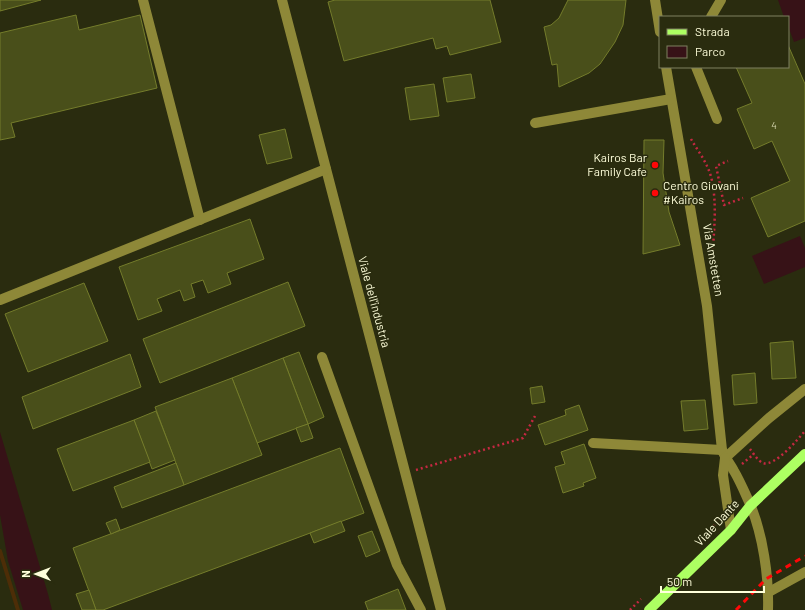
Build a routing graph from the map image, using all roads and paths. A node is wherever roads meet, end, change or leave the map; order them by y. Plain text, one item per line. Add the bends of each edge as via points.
1 (143, 0) edge
2 (282, 0) edge
3 (654, 0) edge
4 (721, 0) edge
5 (712, 16) edge
6 (659, 27) edge
7 (666, 68) edge
8 (696, 68) edge
9 (671, 99) junction
10 (717, 118) dead end
11 (535, 122) dead end
12 (728, 161) dead end
13 (326, 169) junction
14 (720, 185) junction
15 (712, 187) dead end
16 (743, 198) dead end
17 (200, 220) junction
18 (0, 300) edge
19 (322, 357) dead end
20 (805, 389) edge
21 (535, 416) dead end
22 (805, 431) edge
23 (593, 443) dead end
24 (723, 454) junction
25 (805, 454) edge
26 (768, 462) junction
27 (772, 466) dead end
28 (738, 469) dead end
29 (406, 473) junction
30 (750, 506) junction
31 (718, 514) dead end
32 (731, 530) junction
33 (710, 533) dead end
34 (805, 572) edge
35 (769, 592) junction
36 (647, 594) dead end
37 (421, 610) edge
38 (442, 610) edge
39 (630, 610) edge
40 (649, 610) edge
41 (768, 610) edge

1 - 17 street
2 - 13 street, Viale dell'industria
3 - 6 street
4 - 5 street
7 - 9 street, Via Amstetten
8 - 10 street
9 - 11 street
9 - 24 street, Via Amstetten via 707,306
12 - 14 path via 716,166
13 - 17 street
13 - 29 street, Viale dell'industria
14 - 15 path
14 - 16 path via 724,205
17 - 18 street
19 - 37 street via 396,565
20 - 24 street
21 - 29 path via 523,438
22 - 26 path via 784,452
23 - 24 street
24 - 30 street, Via Amstetten
24 - 32 street, Via Amstetten via 723,475
25 - 30 main road, Viale Dante
26 - 27 path
26 - 28 path via 764,463 754,454
29 - 38 street, Viale dell'industria
30 - 32 main road, Viale Dante
30 - 35 street, Via Amstetten via 761,542
31 - 33 path
32 - 40 main road, Viale Dante
34 - 35 street
35 - 41 street, Via Amstetten
36 - 39 path

